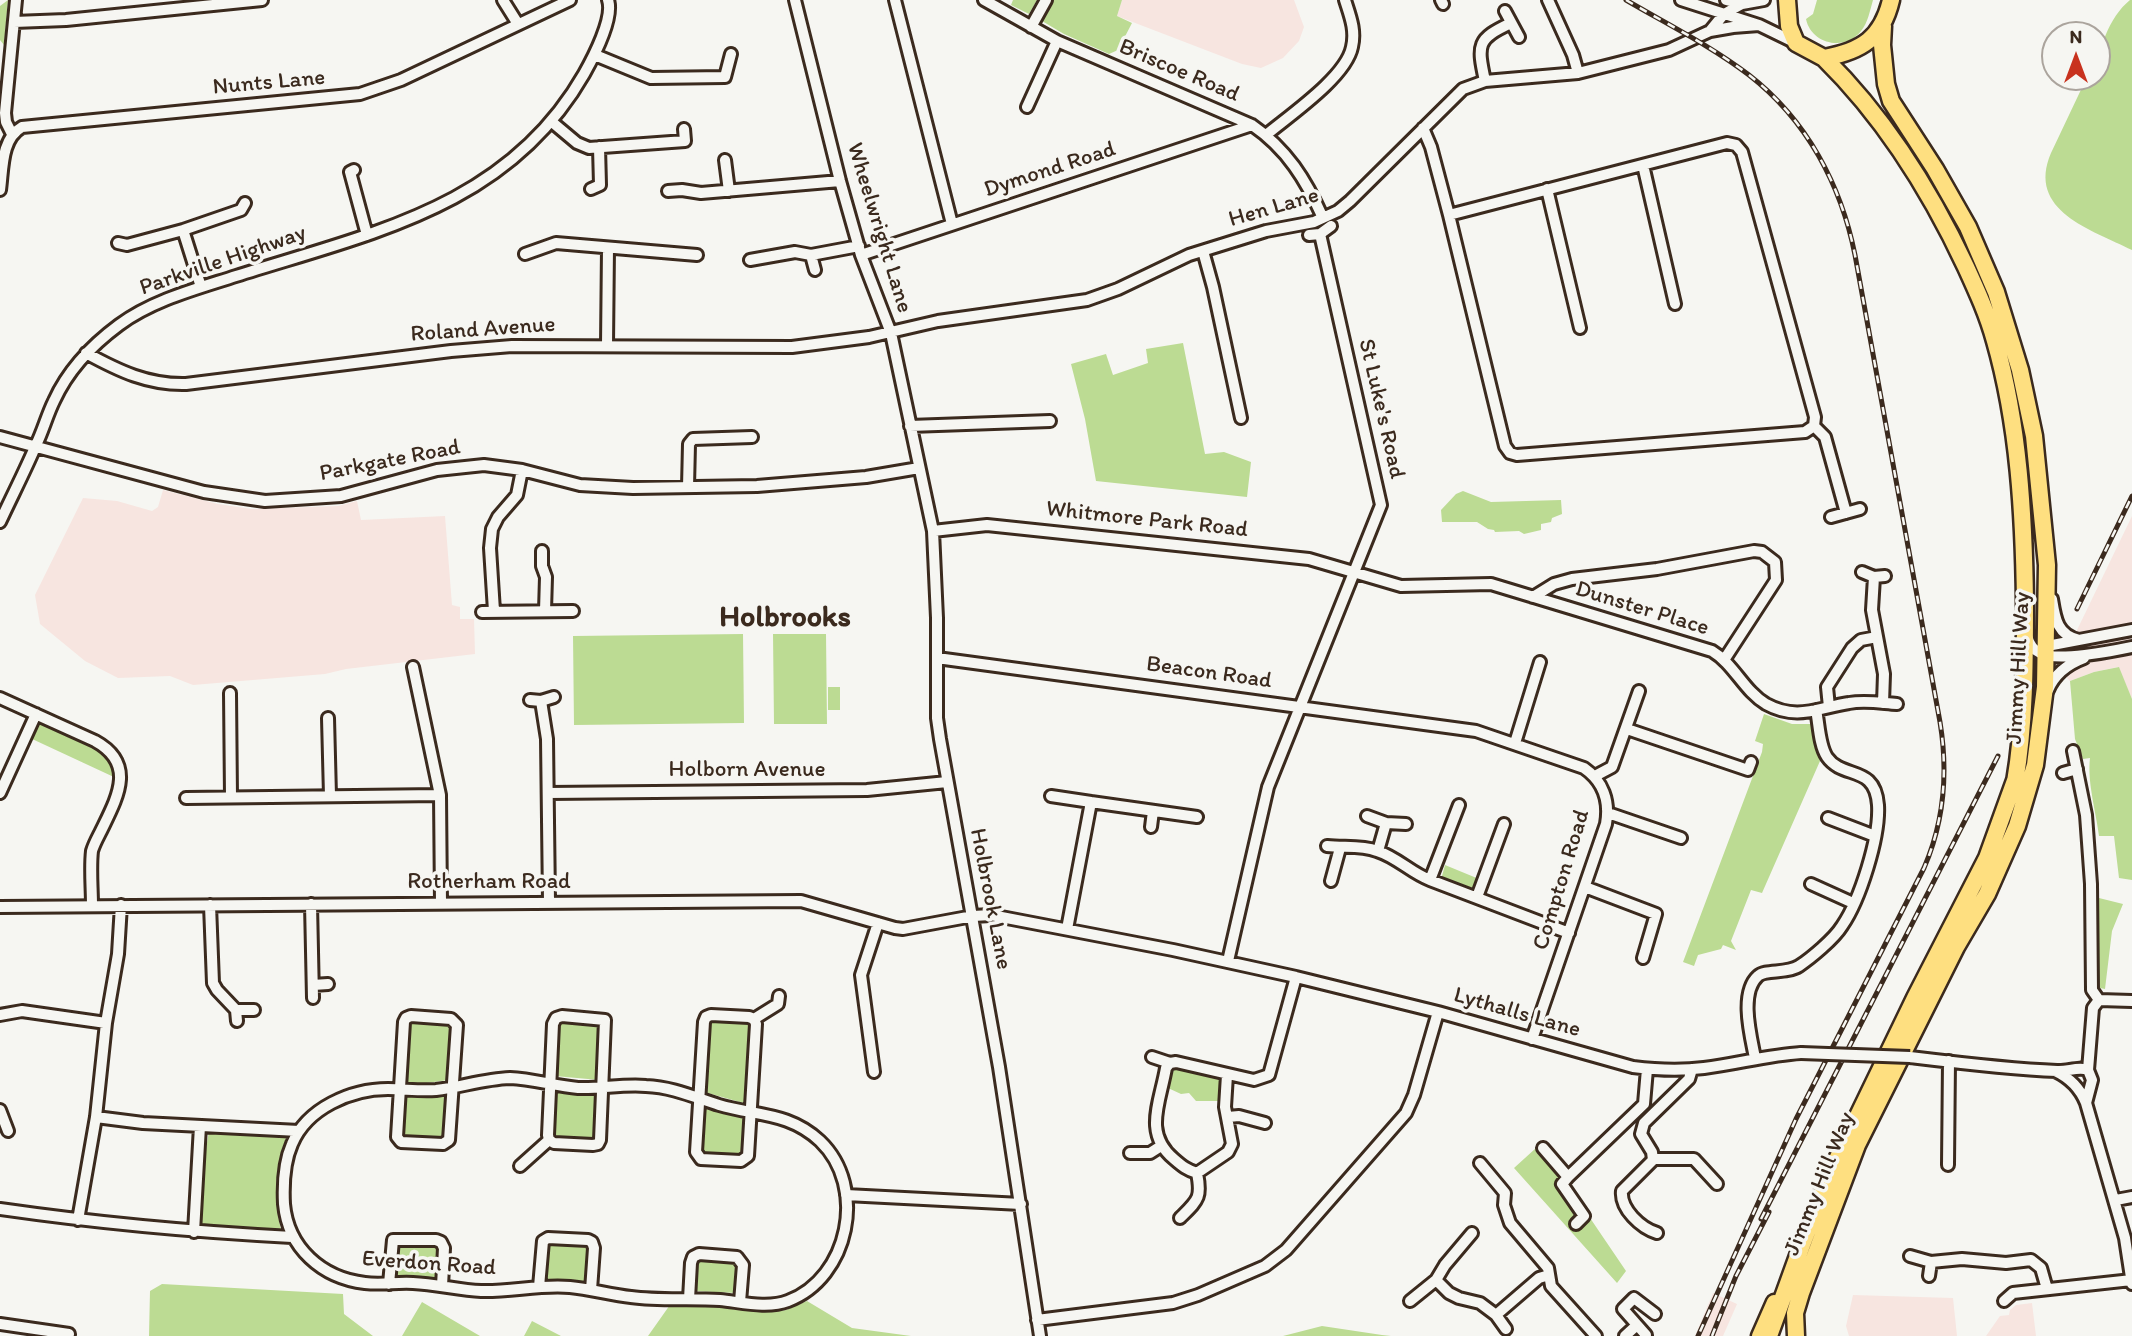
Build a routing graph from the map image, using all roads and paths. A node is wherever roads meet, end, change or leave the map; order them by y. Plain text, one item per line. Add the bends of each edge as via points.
1 (16, 0) edge
2 (262, 0) edge
3 (503, 0) edge
4 (570, 0) edge
5 (608, 0) edge
6 (795, 0) edge
7 (895, 0) edge
8 (984, 0) edge
9 (1046, 0) edge
10 (1345, 0) edge
11 (1548, 0) edge
12 (1682, 0) edge
13 (1726, 0) edge
14 (1764, 0) edge
15 (1787, 0) edge
16 (1892, 1) edge
17 (1742, 4) junction
18 (1505, 11) dead end
19 (1724, 14) junction
20 (14, 22) junction
21 (1511, 23) junction
22 (518, 24) junction
23 (1759, 25) junction
24 (1883, 26) junction
25 (1031, 27) junction
26 (1710, 31) junction
27 (1519, 37) dead end
28 (1057, 41) junction
29 (1796, 43) junction
30 (731, 54) dead end
31 (595, 55) junction
32 (1824, 58) junction
33 (1578, 73) junction
34 (1485, 81) junction
35 (1027, 107) dead end
36 (552, 122) junction
37 (1252, 125) junction
38 (1423, 128) junction
39 (684, 129) dead end
40 (12, 134) junction
41 (1266, 135) junction
42 (599, 147) junction
43 (725, 160) dead end
44 (1643, 165) junction
45 (350, 171) dead end
46 (692, 178) dead end
47 (840, 181) junction
48 (591, 189) dead end
49 (1547, 189) junction
50 (0, 190) edge
51 (668, 191) dead end
52 (688, 191) junction
53 (729, 191) junction
54 (245, 203) dead end
55 (1449, 215) junction
56 (1327, 222) junction
57 (952, 224) junction
58 (183, 230) junction
59 (367, 235) junction
60 (118, 243) dead end
61 (608, 248) junction
62 (860, 250) junction
63 (1203, 251) junction
64 (525, 254) dead end
65 (696, 255) dead end
66 (811, 256) junction
67 (750, 260) dead end
68 (815, 270) dead end
69 (201, 287) junction
70 (1675, 304) dead end
71 (1580, 328) dead end
72 (891, 333) junction
73 (607, 345) junction
74 (86, 353) junction
75 (1241, 418) dead end
76 (1050, 421) dead end
77 (910, 426) junction
78 (1814, 426) junction
79 (0, 437) edge
80 (752, 438) dead end
81 (36, 447) junction
82 (919, 468) junction
83 (522, 470) junction
84 (688, 487) junction
85 (1860, 509) dead end
86 (1846, 513) junction
87 (1831, 517) dead end
88 (0, 522) edge
89 (933, 531) junction
90 (542, 551) dead end
91 (2047, 565) junction
92 (1355, 572) junction
93 (1862, 572) dead end
94 (1532, 597) junction
95 (494, 611) junction
96 (545, 611) junction
97 (573, 611) dead end
98 (482, 612) dead end
99 (2132, 630) edge
100 (1877, 637) junction
101 (2079, 640) junction
102 (2132, 647) edge
103 (2038, 651) junction
104 (2097, 654) junction
105 (937, 658) junction
106 (1724, 660) junction
107 (1540, 662) dead end
108 (413, 667) dead end
109 (1639, 691) dead end
110 (230, 694) dead end
111 (554, 697) dead end
112 (0, 698) edge
113 (2044, 701) junction
114 (1883, 703) junction
115 (1897, 704) dead end
116 (1300, 706) junction
117 (1829, 707) junction
118 (1816, 710) junction
119 (36, 714) junction
120 (328, 718) dead end
121 (1627, 729) junction
122 (1515, 743) junction
123 (2073, 751) dead end
124 (2077, 769) junction
125 (1748, 771) dead end
126 (2063, 773) dead end
127 (1595, 776) junction
128 (947, 782) junction
129 (0, 793) edge
130 (548, 793) junction
131 (440, 795) junction
132 (330, 796) junction
133 (1051, 796) dead end
134 (232, 797) junction
135 (186, 798) dead end
136 (1091, 802) junction
137 (1460, 805) dead end
138 (1153, 811) junction
139 (1608, 813) junction
140 (1367, 816) dead end
141 (1197, 817) dead end
142 (1828, 818) dead end
143 (1386, 823) junction
144 (1406, 824) dead end
145 (1504, 824) dead end
146 (1151, 827) dead end
147 (1875, 836) junction
148 (1681, 838) dead end
149 (1327, 846) dead end
150 (1340, 848) junction
151 (1378, 851) junction
152 (1430, 880) junction
153 (1331, 881) dead end
154 (1811, 884) dead end
155 (1585, 887) junction
156 (1476, 897) junction
157 (549, 902) junction
158 (441, 903) junction
159 (1853, 903) junction
160 (311, 904) junction
161 (121, 905) junction
162 (210, 905) junction
163 (92, 906) junction
164 (0, 907) edge
165 (973, 916) junction
166 (878, 923) junction
167 (1067, 929) junction
168 (1569, 933) junction
169 (1643, 958) dead end
170 (1228, 961) junction
171 (1297, 977) junction
172 (328, 984) dead end
173 (313, 985) junction
174 (779, 996) dead end
175 (313, 998) dead end
176 (2099, 1000) junction
177 (2132, 1001) edge
178 (254, 1010) dead end
179 (1438, 1012) junction
180 (0, 1015) edge
181 (754, 1019) junction
182 (106, 1023) junction
183 (1532, 1039) junction
184 (1152, 1057) dead end
185 (1755, 1058) junction
186 (1949, 1061) junction
187 (1170, 1063) junction
188 (1647, 1069) junction
189 (1692, 1069) junction
190 (2082, 1069) junction
191 (2055, 1071) junction
192 (874, 1072) dead end
193 (1227, 1075) junction
194 (2092, 1082) junction
195 (551, 1083) junction
196 (2074, 1085) junction
197 (453, 1087) junction
198 (603, 1087) junction
199 (400, 1090) junction
200 (700, 1098) junction
201 (2086, 1103) junction
202 (0, 1111) edge
203 (751, 1112) junction
204 (96, 1116) junction
205 (1228, 1117) junction
206 (1265, 1123) dead end
207 (200, 1126) junction
208 (8, 1131) dead end
209 (299, 1131) junction
210 (549, 1140) junction
211 (1161, 1146) junction
212 (1543, 1148) dead end
213 (1130, 1153) dead end
214 (1653, 1157) junction
215 (1480, 1163) dead end
216 (520, 1166) dead end
217 (1948, 1166) dead end
218 (1197, 1173) junction
219 (1568, 1177) junction
220 (1717, 1184) dead end
221 (846, 1195) junction
222 (2132, 1196) edge
223 (2116, 1200) junction
224 (1021, 1204) junction
225 (0, 1209) edge
226 (1180, 1218) dead end
227 (78, 1220) junction
228 (1576, 1224) dead end
229 (194, 1231) junction
230 (1472, 1233) dead end
231 (1657, 1233) dead end
232 (292, 1237) junction
233 (1803, 1242) junction
234 (2032, 1246) dead end
235 (1910, 1256) dead end
236 (2031, 1260) junction
237 (1931, 1262) junction
238 (1549, 1275) junction
239 (1929, 1276) dead end
240 (1436, 1280) junction
241 (2132, 1282) edge
242 (389, 1283) junction
243 (442, 1286) junction
244 (539, 1287) junction
245 (2047, 1289) junction
246 (591, 1290) junction
247 (689, 1299) junction
248 (1410, 1301) dead end
249 (2004, 1301) dead end
250 (740, 1302) junction
251 (1655, 1314) dead end
252 (1496, 1315) junction
253 (1037, 1320) junction
254 (0, 1324) edge
255 (1637, 1325) junction
256 (1506, 1329) dead end
257 (69, 1334) dead end
258 (1646, 1335) edge
259 (1040, 1336) edge
260 (1596, 1336) edge
261 (1625, 1336) edge
262 (1759, 1336) edge
263 (1769, 1336) edge
264 (1796, 1336) edge

1 - 20 street
2 - 20 street
3 - 22 street
4 - 22 street, Nunts Lane
5 - 31 street, Parkville Highway via 608,16
6 - 47 street, Wheelwright Lane
7 - 57 street
8 - 25 street, Briscoe Road
9 - 25 street
10 - 41 street via 1354,34 1345,66
11 - 33 street
12 - 19 street
13 - 17 street
14 - 17 street
15 - 29 highway
16 - 24 highway
17 - 19 street, Hen Lane
18 - 21 street
19 - 23 street
19 - 26 street, Hen Lane
20 - 40 street via 5,113
21 - 27 street
21 - 34 street via 1485,38 1480,59
22 - 40 street, Nunts Lane via 401,80 360,94 28,125
23 - 26 street, Hen Lane
23 - 29 street
24 - 32 highway via 1864,44
24 - 91 highway, Jimmy Hill Way via 1891,101 1968,227 2010,333 2034,436
25 - 28 street, Briscoe Road
26 - 33 street, Hen Lane via 1669,50
28 - 35 street
28 - 37 street, Briscoe Road
29 - 32 highway, Jimmy Hill Way
30 - 31 street via 725,77 682,79 651,78
31 - 36 street, Parkville Highway
32 - 103 highway, Jimmy Hill Way via 1855,89 1917,175 1991,325 2007,390 2018,471 2025,630
33 - 34 street, Hen Lane
34 - 38 street, Hen Lane via 1463,89
36 - 42 street via 583,147
36 - 59 street, Parkville Highway via 477,186 415,218
37 - 41 street, Briscoe Road
37 - 57 street, Dymond Road
38 - 55 street
38 - 56 street, Hen Lane
39 - 42 street via 685,141
40 - 50 street
41 - 56 street, Briscoe Road via 1300,172
42 - 48 street via 600,185
43 - 53 street
44 - 49 street
44 - 70 street
44 - 78 street via 1727,143 1742,152
45 - 59 street
46 - 52 street
47 - 53 street
47 - 62 street, Wheelwright Lane
49 - 55 street
49 - 71 street
51 - 52 street
52 - 53 street
54 - 58 street via 241,210
55 - 78 street via 1510,453 1805,432
56 - 63 street, Hen Lane via 1266,231
56 - 92 street, St Luke's Road via 1315,234 1381,505
57 - 62 street, Dymond Road
58 - 60 street via 127,245
58 - 69 street
59 - 69 street, Parkville Highway
61 - 64 street via 556,243
61 - 65 street
61 - 73 street
62 - 66 street, Dymond Road
62 - 72 street, Wheelwright Lane
63 - 72 street, Hen Lane via 1081,302 938,321
63 - 75 street
66 - 67 street, Dymond Road via 795,252
66 - 68 street
69 - 74 street, Parkville Highway via 138,313
72 - 73 street, Roland Avenue via 792,347
72 - 77 street, Wheelwright Lane
73 - 74 street, Roland Avenue via 451,351 186,384 133,377
74 - 81 street, Parkville Highway via 60,390
76 - 77 street
77 - 82 street, Wheelwright Lane
78 - 86 street via 1825,437
79 - 81 street, Parkgate Road
80 - 84 street via 693,439 689,443
81 - 83 street, Parkgate Road via 249,500 341,496 453,467
81 - 88 street, Parkville Highway
82 - 84 street, Parkgate Road via 866,477
82 - 89 street, Holbrook Lane
83 - 84 street, Parkgate Road via 580,485
83 - 95 street via 517,495 492,529
85 - 86 street
86 - 87 street
89 - 92 street, Whitmore Park Road via 987,524 1310,559
89 - 105 street, Holbrook Lane
90 - 96 street
91 - 101 street via 2057,624 2066,635
91 - 103 highway, Jimmy Hill Way
92 - 94 street, Dunster Place via 1401,586 1490,584
92 - 116 street, St Luke's Road
93 - 100 street via 1880,577 1871,610
94 - 106 street, Dunster Place via 1712,651
94 - 106 street via 1572,579 1762,552 1775,562 1776,580
95 - 96 street
95 - 98 street
96 - 97 street
99 - 101 street
100 - 114 street via 1884,674
100 - 117 street via 1861,640 1852,648 1827,687
101 - 103 street
102 - 104 street
103 - 104 street
103 - 113 highway, Jimmy Hill Way
103 - 233 highway, Jimmy Hill Way via 2031,732 1987,858 1867,1096
104 - 113 street via 2068,665 2052,680
105 - 116 street, Beacon Road
105 - 128 street, Holbrook Lane via 937,718
106 - 118 street, Dunster Place via 1763,703 1791,713
107 - 122 street
108 - 131 street
109 - 121 street
110 - 134 street
111 - 130 street via 535,700 547,739
112 - 119 street
113 - 264 highway, Jimmy Hill Way via 2035,765 2017,826 1987,894 1857,1145 1801,1293 1795,1313
114 - 115 street, Dunster Place
114 - 117 street, Dunster Place
116 - 122 street, Beacon Road via 1476,731
116 - 170 street, St Luke's Road via 1268,787
117 - 118 street, Dunster Place
118 - 147 street via 1827,757 1873,786 1878,808
119 - 129 street
119 - 163 street via 103,745 118,766 117,795 92,849
120 - 132 street
121 - 125 street
121 - 127 street via 1612,767
122 - 127 street via 1573,762
123 - 124 street
124 - 126 street
124 - 176 street via 2091,884 2092,984
127 - 139 street, Compton Road
128 - 130 street, Holborn Avenue via 867,790
128 - 165 street, Holbrook Lane
130 - 157 street
131 - 132 street
131 - 158 street
132 - 134 street
133 - 136 street
134 - 135 street
136 - 138 street
136 - 167 street
137 - 152 street
138 - 141 street
138 - 146 street
139 - 148 street
139 - 155 street, Compton Road
140 - 143 street
142 - 147 street
143 - 144 street
143 - 151 street
145 - 156 street
147 - 159 street
149 - 150 street
150 - 151 street
150 - 153 street
151 - 152 street
152 - 156 street
154 - 159 street
155 - 168 street, Compton Road
155 - 169 street via 1656,914
156 - 168 street
157 - 158 street, Rotherham Road
157 - 166 street, Rotherham Road via 801,901
158 - 160 street, Rotherham Road
159 - 185 street via 1841,928 1800,966 1756,978 1748,1010
160 - 162 street, Rotherham Road
160 - 173 street
161 - 162 street, Rotherham Road
161 - 163 street, Rotherham Road
161 - 182 street
162 - 178 street via 214,983 236,1015
163 - 164 street, Rotherham Road
165 - 166 street, Rotherham Road via 903,929
165 - 167 street, Lythalls Lane
165 - 224 street, Holbrook Lane
166 - 192 street via 861,975
167 - 170 street, Lythalls Lane
168 - 183 street, Compton Road
170 - 171 street, Lythalls Lane
171 - 179 street, Lythalls Lane
171 - 193 street via 1269,1075 1254,1080
172 - 173 street
173 - 175 street
174 - 181 street via 778,1004
176 - 177 street
176 - 190 street via 2093,1008 2091,1054
179 - 183 street, Lythalls Lane
179 - 253 street via 1406,1113 1274,1261 1173,1303
180 - 182 street via 22,1011
181 - 200 street via 706,1017
181 - 203 street
182 - 204 street
183 - 188 street, Lythalls Lane
184 - 187 street
185 - 186 street, Lythalls Lane, bridge via 1801,1053
185 - 189 street, Lythalls Lane
186 - 191 street, Lythalls Lane
186 - 217 street
187 - 193 street
187 - 211 street via 1155,1126
188 - 189 street, Lythalls Lane
188 - 219 street via 1644,1104
189 - 214 street via 1689,1079 1642,1129 1642,1139
190 - 191 street, Lythalls Lane
190 - 194 street via 2092,1076
190 - 196 street via 2072,1075
191 - 196 street
193 - 205 street
194 - 196 street via 2084,1088
194 - 201 street
195 - 197 street, Everdon Road via 494,1079
195 - 198 street, Everdon Road
195 - 198 street via 556,1018 599,1018 606,1026
195 - 210 street
196 - 201 street
197 - 199 street, Everdon Road
197 - 199 street via 449,1140 443,1144 398,1140
197 - 199 street via 455,1021 411,1016 404,1023
198 - 200 street, Everdon Road via 659,1087
198 - 210 street via 598,1144
199 - 209 street, Everdon Road via 350,1095 321,1109
200 - 203 street, Everdon Road
200 - 203 street via 696,1152 701,1158 746,1160
201 - 223 street
202 - 208 street
203 - 221 street, Everdon Road via 779,1116 820,1141 838,1165
204 - 207 street
204 - 227 street
205 - 206 street
205 - 218 street via 1232,1144 1228,1152
207 - 209 street
207 - 229 street
209 - 232 street, Everdon Road via 289,1151 283,1192
210 - 216 street
211 - 213 street via 1150,1153
211 - 218 street via 1187,1171
212 - 219 street
214 - 220 street via 1693,1158
214 - 231 street via 1625,1186 1622,1201 1647,1230
215 - 238 street via 1505,1193 1510,1223
218 - 226 street via 1200,1191
219 - 228 street via 1562,1184 1584,1216
221 - 224 street
221 - 250 street, Everdon Road via 837,1257 818,1283 782,1304
222 - 223 street
223 - 241 street
224 - 253 street, Holbrook Lane
225 - 227 street
227 - 229 street
229 - 232 street
230 - 240 street
232 - 242 street, Everdon Road via 305,1254 341,1278
233 - 262 main road
233 - 263 highway, Jimmy Hill Way
234 - 236 street
235 - 237 street
236 - 237 street
236 - 245 street via 2041,1268
237 - 239 street
238 - 252 street
238 - 260 street via 1551,1286
240 - 248 street
240 - 252 street via 1449,1293 1480,1303
241 - 245 street
242 - 243 street, Everdon Road
242 - 243 street via 394,1240 436,1240 444,1248
243 - 244 street, Everdon Road via 481,1291
244 - 246 street, Everdon Road
244 - 246 street via 543,1241 587,1240 594,1248
245 - 249 street via 2013,1293
246 - 247 street, Everdon Road via 632,1298
247 - 250 street, Everdon Road
247 - 250 street via 691,1263 699,1254 741,1260
251 - 255 street via 1634,1298 1623,1309
252 - 256 street
253 - 259 street, Holbrook Lane
254 - 257 street
255 - 258 street
255 - 261 street

